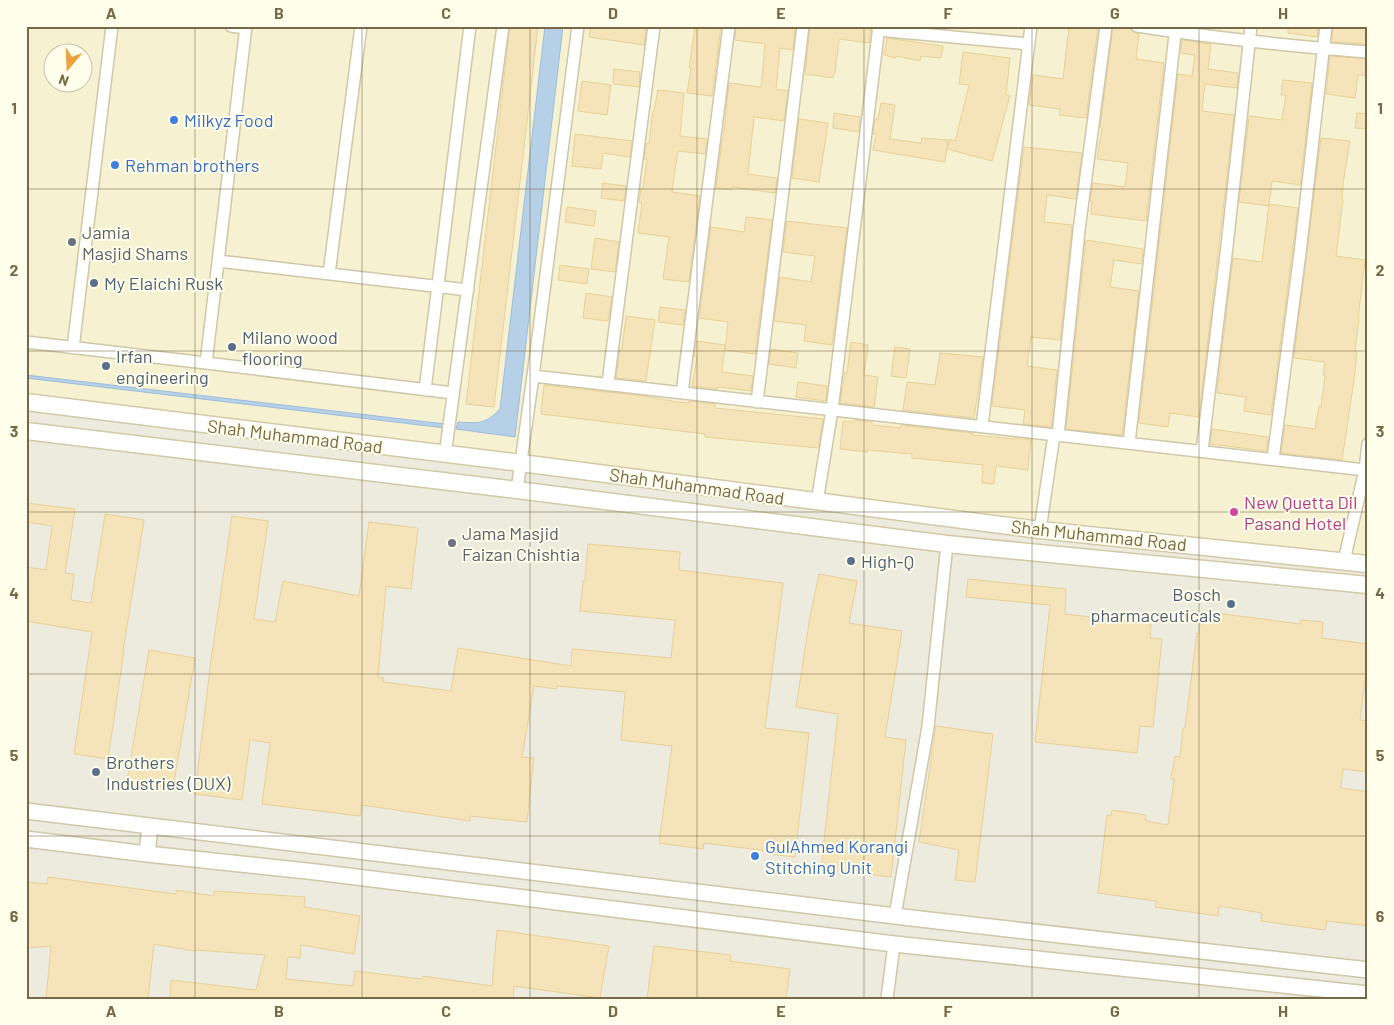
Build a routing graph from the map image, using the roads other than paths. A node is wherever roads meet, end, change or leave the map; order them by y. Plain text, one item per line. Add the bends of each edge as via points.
1 (112, 26) edge
2 (231, 26) edge
3 (361, 26) edge
4 (470, 26) edge
5 (503, 26) edge
6 (578, 26) edge
7 (654, 26) edge
8 (729, 26) edge
9 (803, 26) edge
10 (1031, 26) edge
11 (1106, 26) edge
12 (1137, 26) edge
13 (1251, 26) edge
14 (1326, 26) edge
15 (246, 27) edge
16 (879, 28) edge
17 (1176, 29) edge
18 (1250, 41) junction
19 (1029, 44) junction
20 (1324, 48) junction
21 (1368, 52) edge
22 (218, 261) junction
23 (329, 274) junction
24 (438, 286) junction
25 (468, 290) junction
26 (26, 342) edge
27 (73, 348) junction
28 (206, 363) junction
29 (534, 376) junction
30 (608, 384) junction
31 (425, 390) junction
32 (453, 393) junction
33 (682, 393) junction
34 (26, 402) edge
35 (758, 402) junction
36 (832, 410) junction
37 (982, 426) junction
38 (26, 431) edge
39 (1056, 435) junction
40 (1129, 443) junction
41 (1368, 444) edge
42 (446, 447) junction
43 (1202, 451) junction
44 (1273, 459) junction
45 (521, 463) junction
46 (1365, 470) junction
47 (517, 490) junction
48 (816, 502) junction
49 (1040, 530) junction
50 (947, 544) junction
51 (1283, 554) junction
52 (1314, 557) junction
53 (1344, 561) junction
54 (1368, 564) edge
55 (1284, 577) junction
56 (1312, 580) junction
57 (1368, 585) edge
58 (26, 811) edge
59 (150, 826) junction
60 (26, 840) edge
61 (318, 847) junction
62 (147, 854) junction
63 (316, 872) junction
64 (895, 916) junction
65 (920, 919) junction
66 (894, 944) junction
67 (917, 946) junction
68 (1368, 970) edge
69 (1368, 994) edge
70 (887, 999) edge

1 - 27 street
2 - 15 street
3 - 23 street
4 - 24 street
5 - 25 street
6 - 29 street
7 - 30 street
8 - 33 street
9 - 35 street
10 - 19 street
11 - 39 street
12 - 17 street
13 - 18 street
14 - 20 street
15 - 22 street
16 - 19 street
16 - 36 street
17 - 18 street
17 - 40 street
18 - 20 street
18 - 43 street
19 - 37 street
20 - 21 street
20 - 44 street
22 - 23 street
22 - 28 street
23 - 24 street
24 - 25 street
24 - 31 street
25 - 32 street
26 - 27 street
27 - 28 street
28 - 31 street
29 - 30 street
29 - 45 street
30 - 33 street
31 - 32 street
32 - 42 street
33 - 35 street
34 - 42 main road, Shah Muhammad Road
35 - 36 street
36 - 37 street
36 - 48 street
37 - 39 street
38 - 47 main road, Shah Muhammad Road
39 - 40 street
39 - 49 street
40 - 43 street
41 - 46 street
42 - 45 main road, Shah Muhammad Road
43 - 44 street
44 - 46 street
45 - 47 street
45 - 48 main road, Shah Muhammad Road
46 - 53 street
47 - 50 main road, Shah Muhammad Road
48 - 49 main road, Shah Muhammad Road
49 - 51 main road, Shah Muhammad Road
50 - 55 main road, Shah Muhammad Road
50 - 64 street via 928,727
51 - 52 main road, Shah Muhammad Road
51 - 55 street via 1291,565
52 - 53 main road, Shah Muhammad Road
52 - 56 street via 1304,568
53 - 54 main road, Shah Muhammad Road
55 - 56 main road, Shah Muhammad Road
56 - 57 main road, Shah Muhammad Road
58 - 59 street
59 - 61 street
59 - 62 street
60 - 62 street
61 - 63 street
61 - 64 street
62 - 63 street
63 - 66 street
64 - 65 street
65 - 67 street
65 - 68 street
66 - 67 street
66 - 70 street
67 - 69 street

